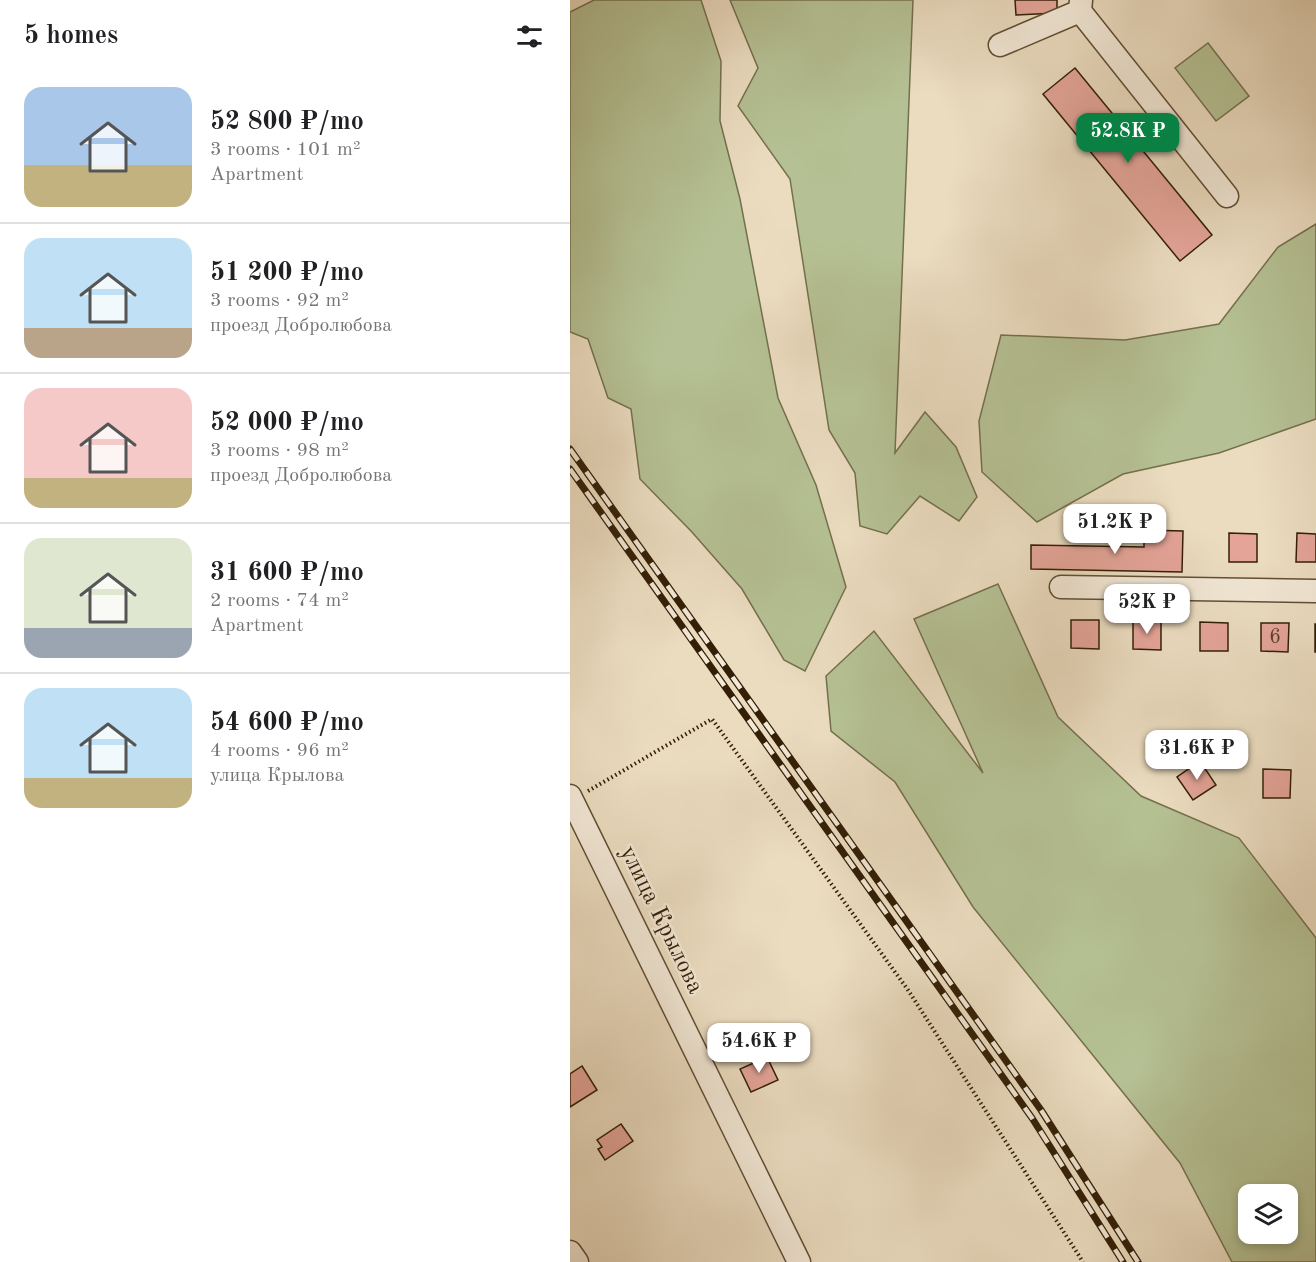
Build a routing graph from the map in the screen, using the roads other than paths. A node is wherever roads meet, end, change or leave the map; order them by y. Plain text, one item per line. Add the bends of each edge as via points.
1 (1081, 6) edge
2 (1000, 45) dead end
3 (1227, 196) dead end
4 (1061, 587) dead end
5 (1316, 591) edge
6 (571, 798) edge
7 (570, 1252) edge
8 (577, 1262) edge
9 (799, 1262) edge

1 - 2 street
1 - 3 street
4 - 5 street
6 - 9 street, улица Крылова
7 - 8 street

